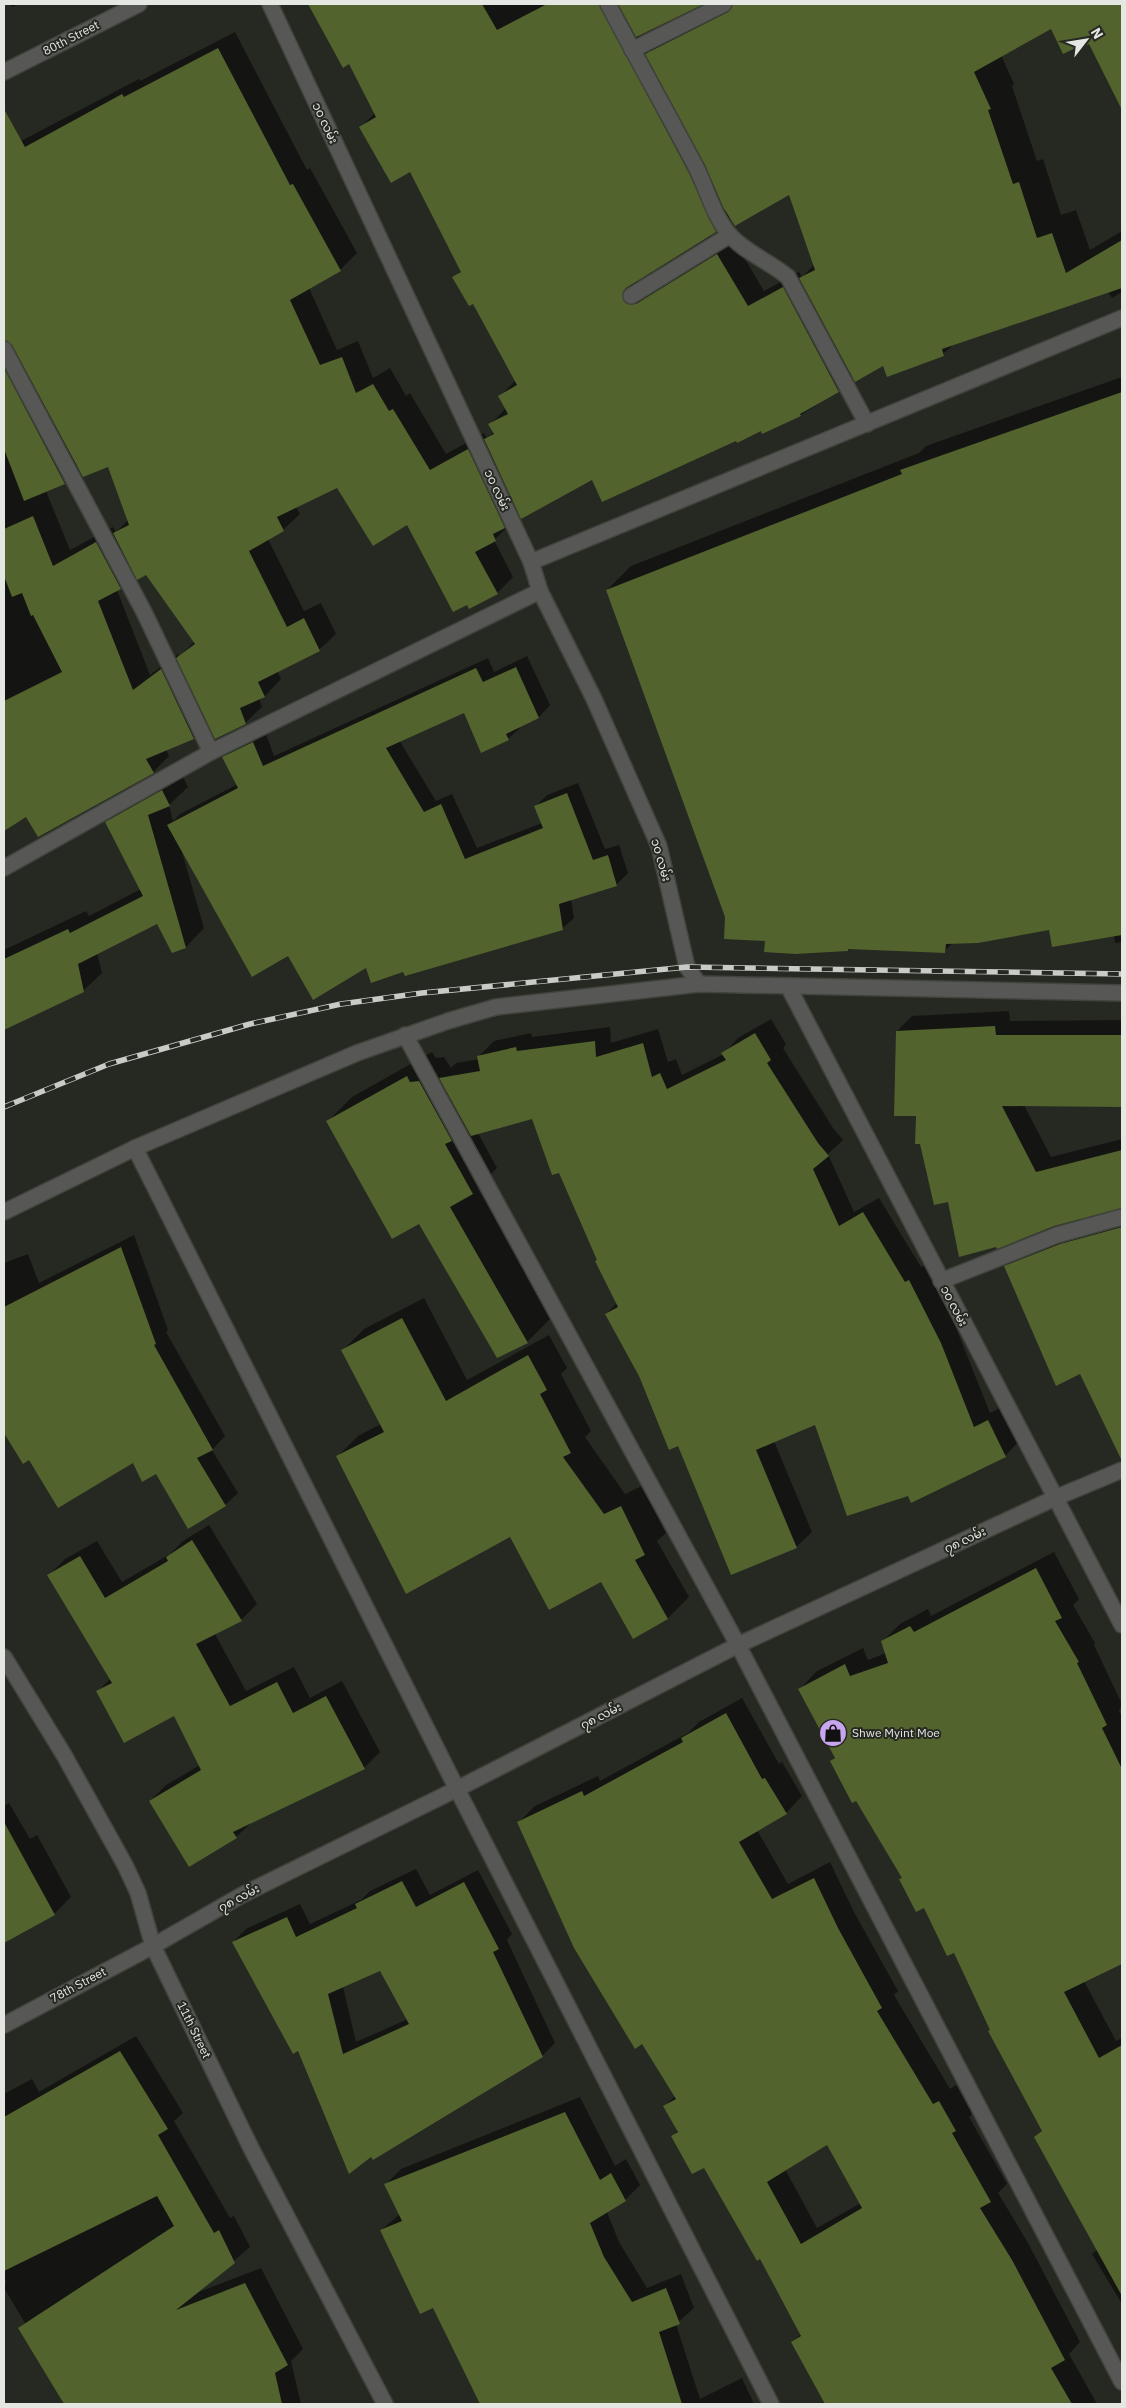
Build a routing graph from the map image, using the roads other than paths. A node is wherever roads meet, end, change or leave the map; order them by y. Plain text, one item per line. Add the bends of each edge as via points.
1 (139, 4) edge
2 (270, 4) edge
3 (608, 4) edge
4 (724, 4) edge
5 (632, 50) junction
6 (4, 72) edge
7 (730, 235) junction
8 (631, 296) dead end
9 (1122, 318) edge
10 (4, 349) edge
11 (866, 424) junction
12 (530, 562) junction
13 (540, 591) junction
14 (211, 752) junction
15 (4, 868) edge
16 (699, 984) junction
17 (788, 986) junction
18 (1122, 993) edge
19 (405, 1035) junction
20 (135, 1148) junction
21 (4, 1212) edge
22 (1122, 1217) edge
23 (941, 1281) junction
24 (1122, 1470) edge
25 (1055, 1498) junction
26 (1122, 1625) edge
27 (738, 1645) junction
28 (4, 1657) edge
29 (457, 1789) junction
30 (153, 1946) junction
31 (4, 2025) edge
32 (1122, 2382) edge
33 (385, 2404) edge
34 (771, 2404) edge

1 - 6 street, 80th Street
2 - 12 street, ၁၀ လမ်း
3 - 5 street
4 - 5 street
5 - 7 street
7 - 8 street
7 - 11 street via 788,277
9 - 11 street
10 - 14 street via 144,612
11 - 12 street
12 - 13 street, ၁၀ လမ်း
13 - 14 street
13 - 16 street, ၁၀ လမ်း via 594,699 659,846 686,967
14 - 15 street
16 - 17 street
16 - 19 street via 496,1008
17 - 18 street
17 - 23 street, ၁၀ လမ်း
19 - 20 street
19 - 27 street
20 - 21 street
20 - 29 street
22 - 23 street via 1057,1235
23 - 25 street, ၁၀ လမ်း
24 - 25 street
25 - 26 street, ၁၀ လမ်း
25 - 27 street, ၇၈ လမ်း
27 - 29 street, ၇၈ လမ်း
27 - 32 street
28 - 30 street, 11th Street via 64,1754 125,1865 138,1893
29 - 30 street, ၇၈ လမ်း via 242,1895
29 - 34 street
30 - 31 street, 78th Street
30 - 33 street, 11th Street via 250,2148

